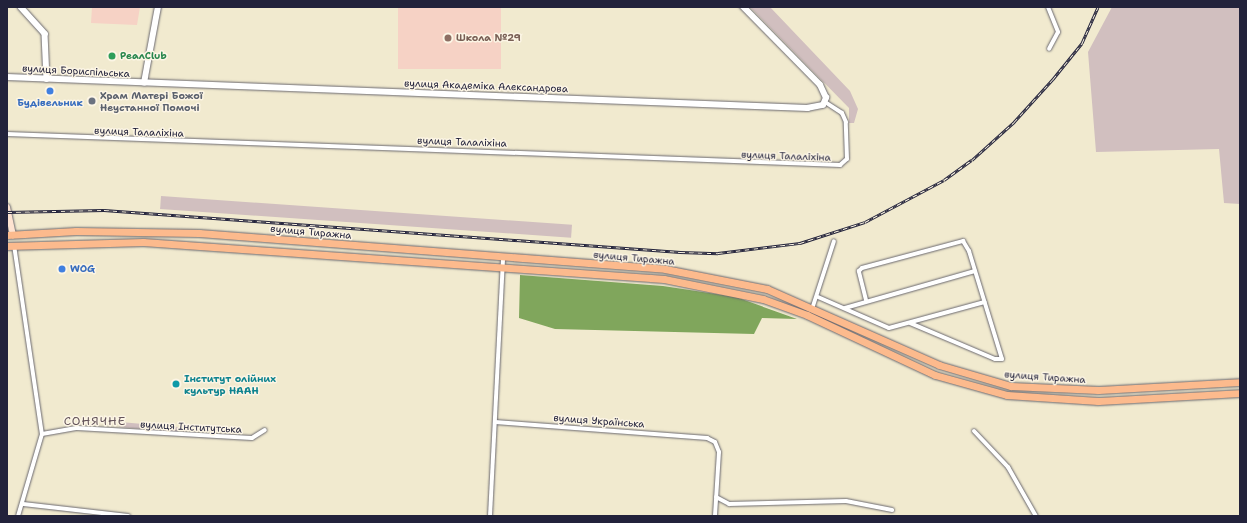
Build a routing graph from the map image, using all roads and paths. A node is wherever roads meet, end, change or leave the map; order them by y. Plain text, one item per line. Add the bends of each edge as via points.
1 (21, 7) edge
2 (158, 7) edge
3 (743, 7) edge
4 (1048, 7) edge
5 (1049, 49) dead end
6 (7, 77) edge
7 (47, 79) junction
8 (144, 83) junction
9 (825, 102) junction
10 (7, 134) edge
11 (7, 207) edge
12 (10, 235) edge
13 (834, 241) dead end
14 (11, 245) edge
15 (503, 258) junction
16 (503, 268) junction
17 (975, 271) junction
18 (818, 297) junction
19 (866, 300) junction
20 (985, 302) junction
21 (813, 306) junction
22 (844, 309) junction
23 (807, 315) junction
24 (910, 323) junction
25 (1238, 382) edge
26 (1238, 393) edge
27 (495, 422) junction
28 (265, 430) dead end
29 (974, 431) dead end
30 (42, 434) junction
31 (716, 496) junction
32 (23, 504) junction
33 (892, 510) dead end
34 (18, 516) edge
35 (128, 516) edge
36 (490, 516) edge
37 (715, 516) edge
38 (1036, 516) edge

1 - 7 street via 45,34
2 - 8 street
3 - 9 street via 820,85
4 - 5 street via 1058,32
6 - 7 street, вулиця Бориспільська
7 - 8 street, вулиця Бориспільська
8 - 9 street, вулиця Академіка Александрова via 814,108
9 - 10 street, вулиця Талаліхіна via 842,112 846,122 847,159 840,165
11 - 12 main road
12 - 14 main road
12 - 15 main road, вулиця Тиражна via 76,231 198,233
13 - 18 street
14 - 16 main road, вулиця Тиражна via 143,242
14 - 30 street
15 - 16 street
15 - 21 main road, вулиця Тиражна via 703,274 767,289
16 - 23 main road, вулиця Тиражна via 679,282 739,292
16 - 27 street
17 - 19 street
17 - 19 street via 968,247 957,241 862,268 859,271
17 - 20 street
18 - 21 street
18 - 22 street
19 - 22 street
20 - 24 street
20 - 24 street via 1002,355 1000,360
21 - 23 main road
21 - 25 main road, вулиця Тиражна via 939,365 1012,386 1098,390
22 - 24 street via 881,327
23 - 26 main road, вулиця Тиражна via 935,374 1007,396 1098,401
25 - 26 main road
27 - 31 street, вулиця Українська via 701,437 717,447
27 - 36 street
28 - 30 street, вулиця Інститутська via 252,438 77,428
29 - 38 street via 1008,467
30 - 32 street
31 - 33 street via 729,504 846,501
31 - 37 street
32 - 34 street
32 - 35 street

